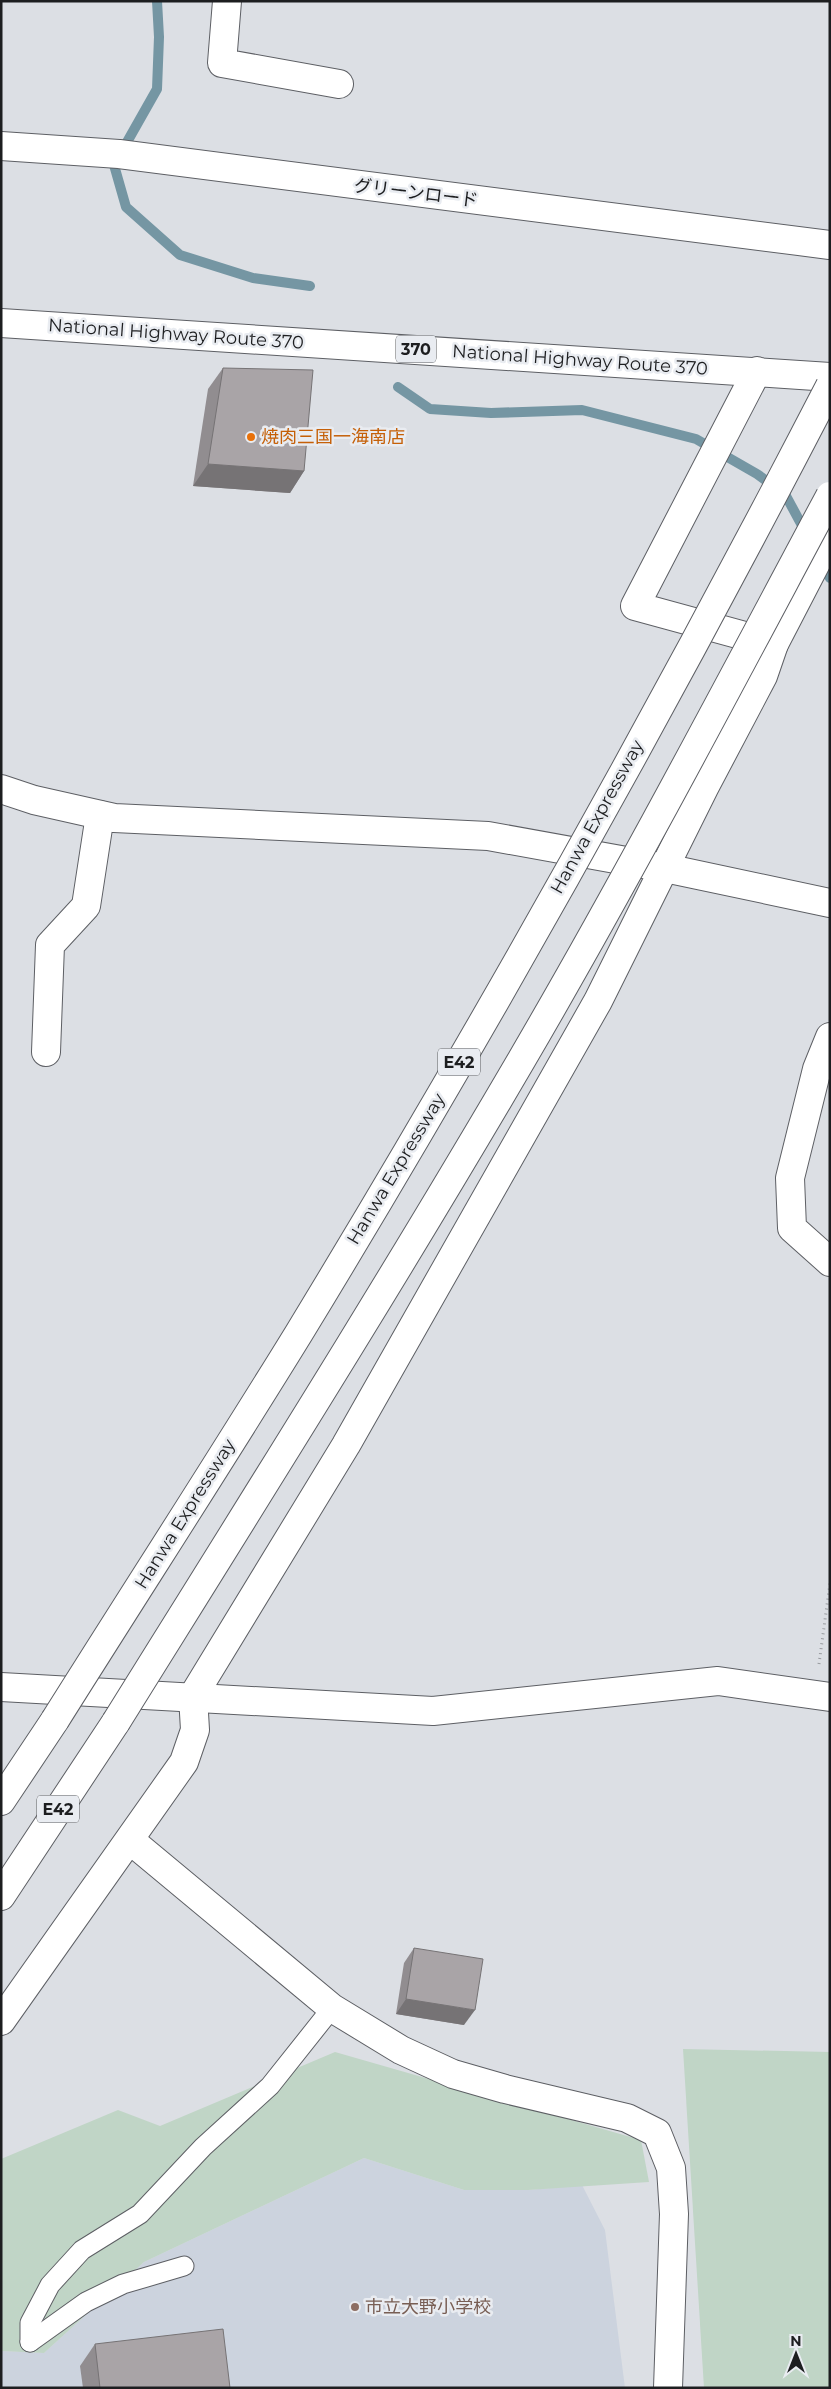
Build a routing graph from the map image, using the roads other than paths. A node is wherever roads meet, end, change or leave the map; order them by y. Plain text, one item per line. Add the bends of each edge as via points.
1 (227, 1) edge
2 (339, 84) dead end
3 (1, 146) edge
4 (830, 245) edge
5 (1, 323) edge
6 (757, 372) junction
7 (830, 377) edge
8 (830, 386) edge
9 (830, 496) edge
10 (830, 536) edge
11 (774, 644) junction
12 (1, 789) edge
13 (100, 815) junction
14 (665, 868) junction
15 (830, 904) edge
16 (830, 1037) edge
17 (46, 1052) dead end
18 (830, 1262) edge
19 (1, 1687) edge
20 (822, 1695) edge
21 (193, 1696) junction
22 (1, 1801) edge
23 (130, 1840) junction
24 (1, 1896) edge
25 (332, 2008) junction
26 (1, 2021) edge
27 (184, 2266) dead end
28 (668, 2388) edge

1 - 2 main road via 222,63
3 - 4 main road, グリーンロード via 119,154
5 - 6 main road, National Highway Route 370 / 370
6 - 7 main road, National Highway Route 370 / 370
6 - 11 main road via 636,606
8 - 22 main road, Hanwa Expressway / E42, bridge via 651,722 478,1030 298,1334
9 - 24 main road, E42, bridge via 694,750 523,1056 342,1360 116,1722
10 - 11 main road
11 - 14 main road via 763,676
12 - 13 main road
13 - 14 main road via 488,836
13 - 17 main road via 86,906 50,945
14 - 15 main road
14 - 21 main road via 598,1001 346,1445
16 - 18 main road via 817,1069 790,1178 792,1228
19 - 21 main road
20 - 21 main road via 718,1681 433,1711
21 - 23 main road via 195,1730 191,1747
23 - 25 main road
23 - 26 main road
25 - 27 lane via 270,2086 203,2147 140,2214 82,2250 50,2285 30,2323 30,2342 86,2302 123,2284
25 - 28 main road via 401,2050 453,2074 627,2118 657,2133 671,2168 673,2205

